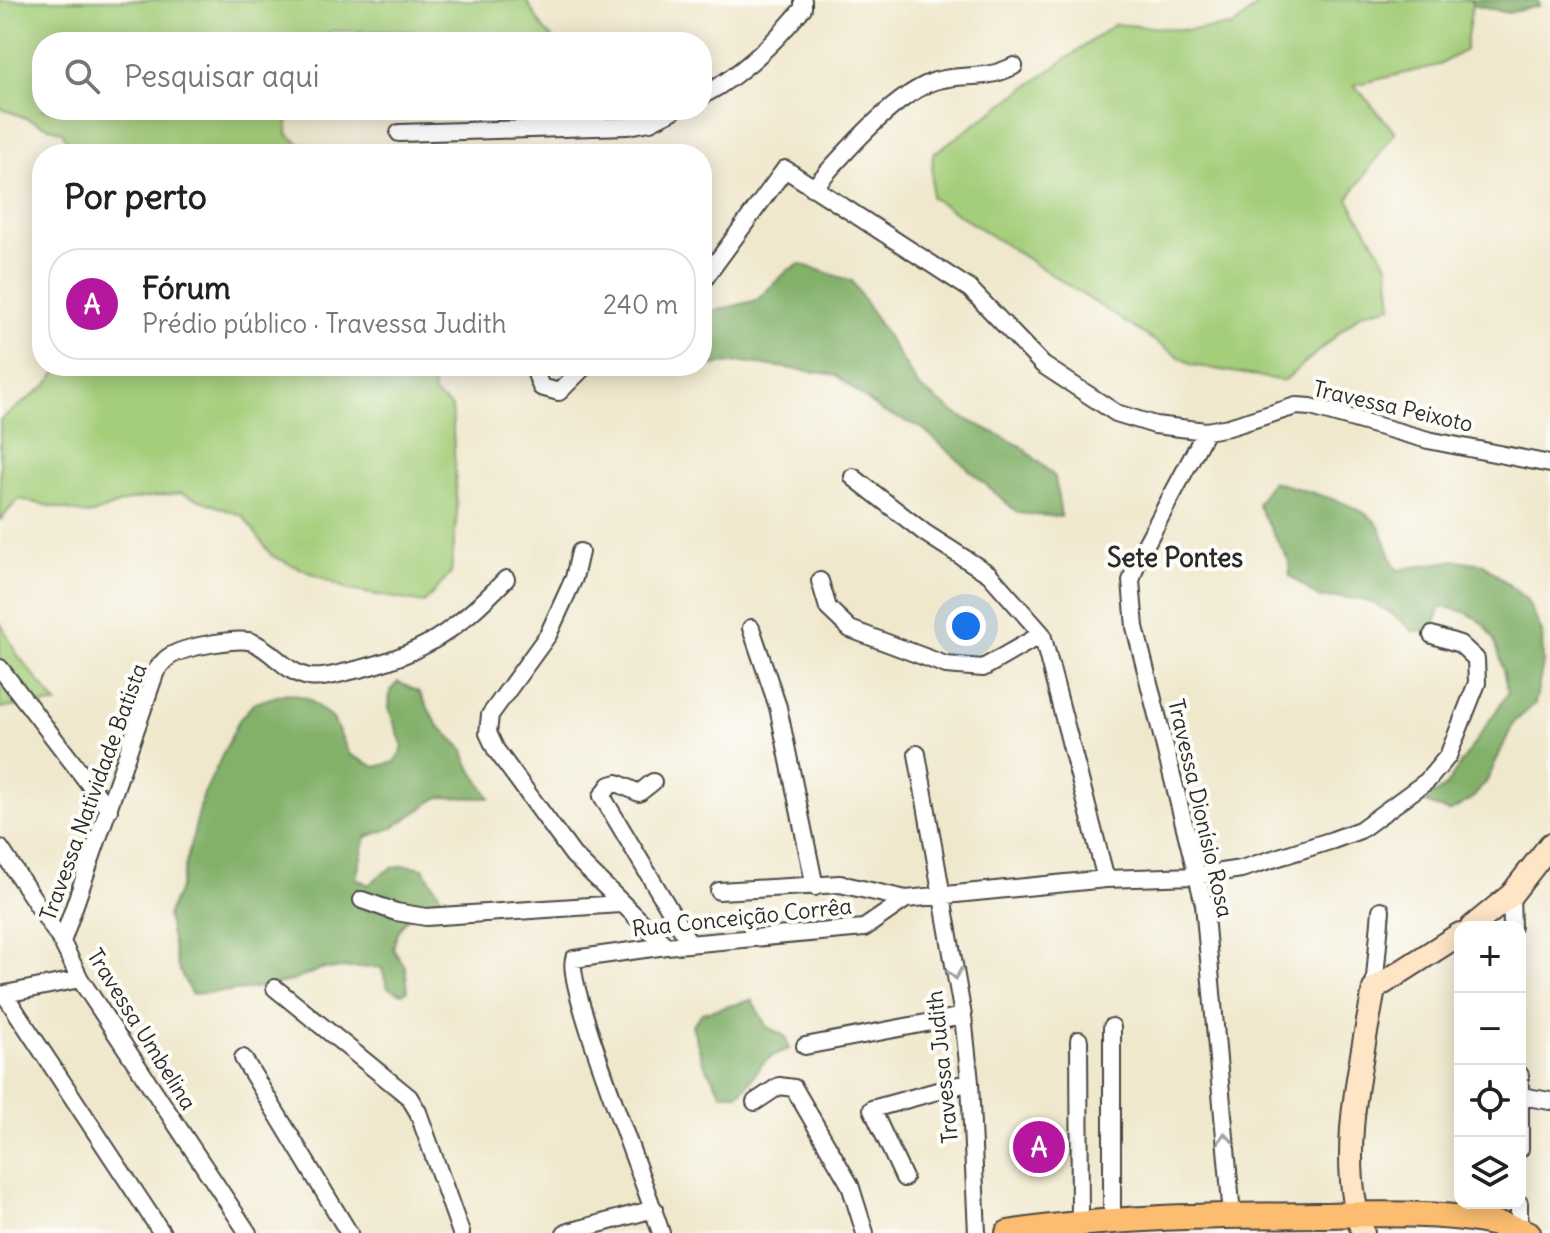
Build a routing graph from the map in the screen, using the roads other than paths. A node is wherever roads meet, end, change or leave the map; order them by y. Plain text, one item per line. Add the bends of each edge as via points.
1 (803, 0) edge
2 (1014, 66) dead end
3 (712, 91) edge
4 (654, 120) edge
5 (399, 133) dead end
6 (813, 188) junction
7 (712, 268) edge
8 (537, 376) edge
9 (575, 376) edge
10 (1206, 431) junction
11 (1550, 464) edge
12 (853, 477) dead end
13 (580, 552) dead end
14 (506, 579) dead end
15 (820, 581) dead end
16 (751, 628) dead end
17 (1042, 634) junction
18 (1432, 635) dead end
19 (0, 668) edge
20 (917, 754) dead end
21 (653, 782) dead end
22 (109, 810) junction
23 (1550, 845) edge
24 (0, 848) edge
25 (1195, 876) junction
26 (1106, 879) junction
27 (815, 887) junction
28 (719, 891) dead end
29 (1511, 895) junction
30 (940, 897) junction
31 (906, 899) junction
32 (362, 900) dead end
33 (620, 904) junction
34 (1381, 910) dead end
35 (1479, 921) edge
36 (1512, 921) edge
37 (1454, 938) edge
38 (62, 942) junction
39 (690, 944) junction
40 (666, 946) junction
41 (80, 979) junction
42 (275, 988) dead end
43 (1374, 989) junction
44 (2, 995) edge
45 (963, 1016) junction
46 (1112, 1027) dead end
47 (1079, 1040) dead end
48 (805, 1046) dead end
49 (243, 1058) dead end
50 (970, 1082) junction
51 (1526, 1097) edge
52 (1550, 1101) edge
53 (755, 1102) dead end
54 (904, 1178) dead end
55 (654, 1209) junction
56 (1520, 1209) edge
57 (1232, 1215) junction
58 (1112, 1220) junction
59 (1080, 1221) junction
60 (1359, 1224) edge
61 (1524, 1231) edge
62 (162, 1233) edge
63 (248, 1233) edge
64 (349, 1233) edge
65 (461, 1233) edge
66 (565, 1233) edge
67 (661, 1233) edge
68 (865, 1233) edge
69 (977, 1233) edge
70 (1008, 1233) edge

1 - 3 street via 803,8 783,33
2 - 6 street via 982,78 923,87 871,125
4 - 5 street via 627,126
6 - 7 street, Travessa Peixoto via 785,169
6 - 10 street, Travessa Peixoto via 970,289 1043,365 1116,413 1155,425
8 - 9 street via 541,387 559,392
10 - 11 street, Travessa Peixoto via 1296,406 1311,407 1428,440
10 - 25 street, Travessa Dionísio Rosa via 1131,581 1135,627
12 - 17 street via 989,574
13 - 33 street via 548,635 487,724 496,750 573,855
14 - 22 street, Travessa Natividade Batista via 467,620 440,638 363,669 307,677 250,641 175,653 156,671
15 - 17 street via 828,608 850,629 946,665 983,668
16 - 27 street via 778,707
17 - 26 street
18 - 25 street, Rua Conceição Corrêa via 1471,651 1479,670 1463,725 1448,756 1427,781 1360,830 1241,869
19 - 22 street
20 - 30 street, Travessa Judith
21 - 39 street via 635,793 617,783 602,796
22 - 38 street, Travessa Natividade Batista
23 - 29 street
24 - 38 street, Travessa Umbelina
25 - 26 street, Rua Conceição Corrêa
57 -> 25 street, Travessa Dionísio Rosa via 1204,904
26 - 30 street, Rua Conceição Corrêa
27 - 28 street, Rua Conceição Corrêa
27 - 31 street, Rua Conceição Corrêa via 840,884
29 - 35 street
29 - 36 street
30 - 31 street, Rua Conceição Corrêa
30 -> 45 street, Travessa Judith
31 - 39 street, Rua Conceição Corrêa via 864,928
32 - 33 street, Rua Conceição Corrêa via 426,917
33 - 40 street
34 - 43 street
37 - 43 street
38 - 41 street, Travessa Umbelina
39 - 40 street, Rua Conceição Corrêa
40 - 55 street, Rua Conceição Corrêa via 574,959 571,969
41 - 44 street
41 - 63 street, Travessa Umbelina
42 - 65 street via 409,1097
43 - 60 street via 1355,1102 1353,1186
44 - 62 street
45 - 48 street
45 - 50 street, Travessa Judith
46 - 58 street
47 - 59 street
49 - 64 street
50 - 54 street via 872,1109
50 - 69 street, Travessa Judith
51 - 52 street
53 - 68 street via 779,1086 794,1088 850,1185
55 - 66 street
55 - 67 street
56 - 61 street
57 - 58 main road
57 - 60 main road
58 - 59 main road
59 - 70 main road
60 - 61 main road via 1408,1215

